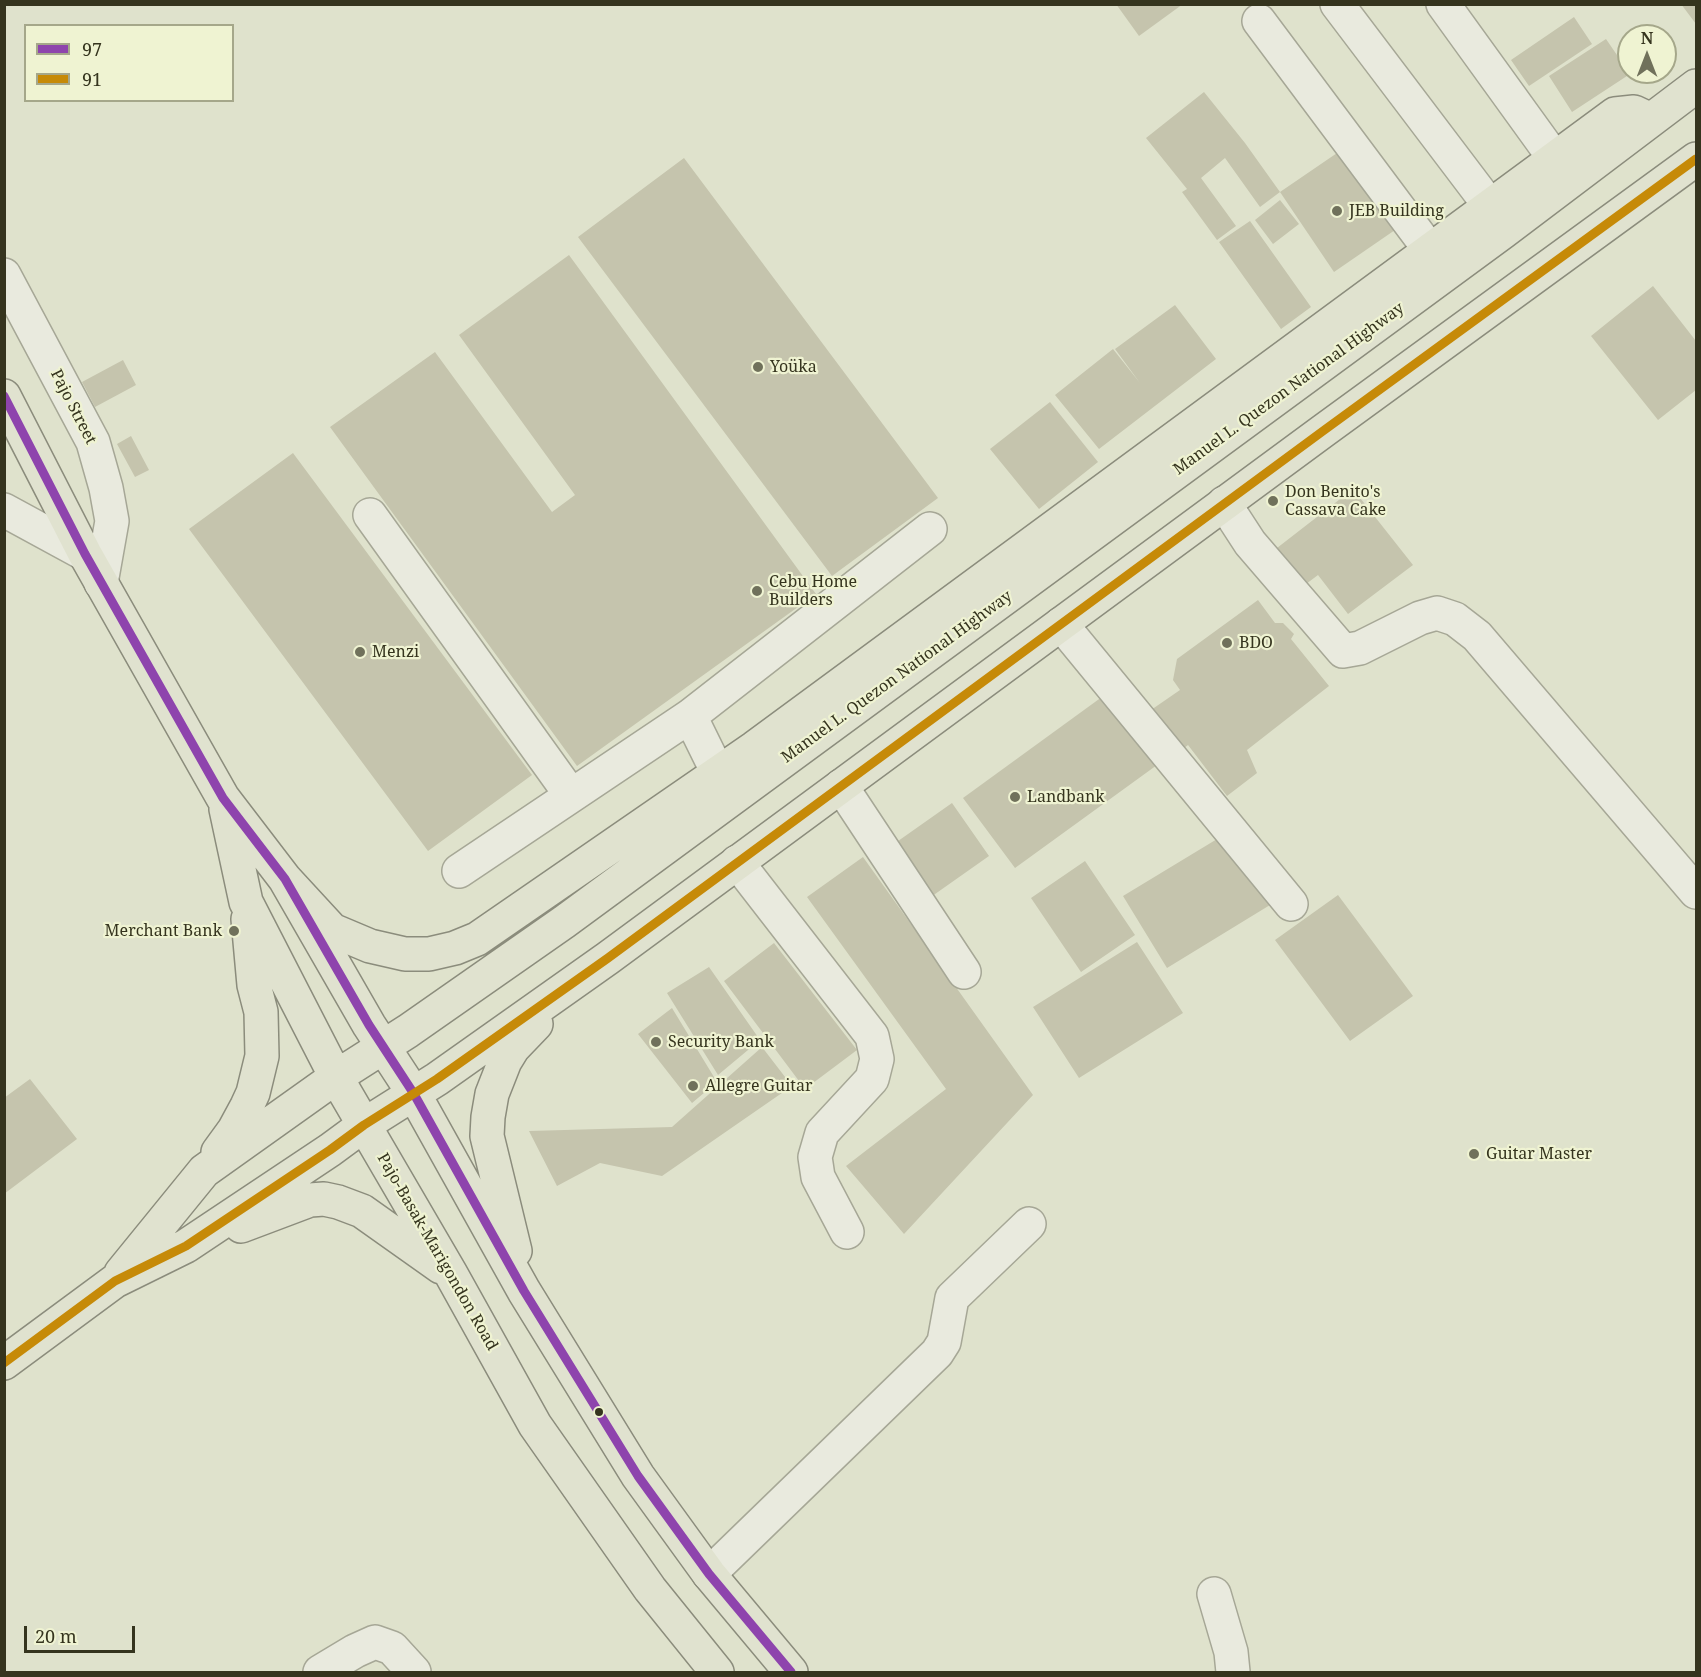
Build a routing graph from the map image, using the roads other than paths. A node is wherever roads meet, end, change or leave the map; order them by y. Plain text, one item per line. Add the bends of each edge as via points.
1 (1337, 4) edge
2 (1443, 4) edge
3 (1260, 21) dead end
4 (1696, 86) edge
5 (1651, 120) junction
6 (1555, 159) junction
7 (1696, 159) edge
8 (1490, 206) junction
9 (1430, 250) junction
10 (4, 275) edge
11 (4, 396) edge
12 (1224, 503) junction
13 (4, 510) edge
14 (370, 515) dead end
15 (930, 529) dead end
16 (85, 554) junction
17 (101, 583) junction
18 (1061, 624) junction
19 (690, 716) junction
20 (718, 773) junction
21 (841, 786) junction
22 (571, 795) junction
23 (223, 798) junction
24 (737, 862) junction
25 (459, 871) dead end
26 (285, 879) junction
27 (1696, 892) edge
28 (246, 902) junction
29 (1290, 904) dead end
30 (608, 958) junction
31 (964, 972) dead end
32 (382, 1047) junction
33 (336, 1077) junction
34 (414, 1094) junction
35 (364, 1125) junction
36 (204, 1171) junction
37 (1029, 1224) dead end
38 (847, 1232) dead end
39 (186, 1246) junction
40 (451, 1274) junction
41 (115, 1281) junction
42 (524, 1291) junction
43 (4, 1363) edge
44 (709, 1574) junction
45 (1214, 1594) dead end
46 (320, 1672) edge
47 (414, 1672) edge
48 (717, 1672) edge
49 (791, 1672) edge
50 (1233, 1672) edge

1 - 8 street
2 - 6 street
3 - 9 street
4 - 5 main road, Manuel L. Quezon National Highway
5 - 6 main road via 1634,112 1615,114
5 - 32 main road, Manuel L. Quezon National Highway via 564,922
6 - 8 main road
7 - 12 main road, Manuel L. Quezon National Highway
8 - 9 main road
9 - 20 main road
10 - 17 street, Pajo Street via 93,442 112,521
11 - 16 main road, Pajo-Basak-Marigondon Road
12 - 18 main road, Manuel L. Quezon National Highway
12 - 27 street via 1250,543 1343,651 1360,648 1437,613 1477,636
13 - 16 street
14 - 22 street
15 - 19 street
16 - 17 main road, Pajo-Basak-Marigondon Road
17 - 23 main road, Pajo-Basak-Marigondon Road
18 - 21 main road, Manuel L. Quezon National Highway
18 - 29 street
19 - 20 street
19 - 22 street
20 - 26 main road via 487,933 440,952 405,954 354,941 332,930
21 - 24 main road, Manuel L. Quezon National Highway
21 - 31 street
22 - 25 street
23 - 26 main road, Pajo-Basak-Marigondon Road
23 - 28 main road, Pajo-Basak-Marigondon Road
24 - 30 main road, Manuel L. Quezon National Highway
24 - 38 street via 872,1036 877,1059 872,1079 822,1133 815,1157 818,1177
26 - 32 main road, Pajo-Basak-Marigondon Road
28 - 33 main road, Pajo-Basak-Marigondon Road
28 - 36 main road via 254,985 261,1012 262,1056 254,1093 234,1130
30 - 34 main road, Manuel L. Quezon National Highway
30 - 42 main road via 513,1048 492,1094 487,1136
32 - 33 main road, Manuel L. Quezon National Highway
32 - 34 main road, Pajo-Basak-Marigondon Road
33 - 35 main road, Pajo-Basak-Marigondon Road
33 - 36 main road, Manuel L. Quezon National Highway
34 - 35 main road, Manuel L. Quezon National Highway
34 - 42 main road, Pajo-Basak-Marigondon Road
35 - 39 main road, Manuel L. Quezon National Highway
35 - 40 main road, Pajo-Basak-Marigondon Road
36 - 41 main road, Manuel L. Quezon National Highway
37 - 44 street via 952,1298 944,1342 937,1353
39 - 40 main road via 296,1204 324,1199 362,1211
39 - 41 main road, Manuel L. Quezon National Highway
40 - 48 main road, Pajo-Basak-Marigondon Road via 535,1425 650,1589
41 - 43 main road, Manuel L. Quezon National Highway
42 - 44 main road, Pajo-Basak-Marigondon Road via 638,1476
44 - 49 main road, Pajo-Basak-Marigondon Road
45 - 50 street
46 - 47 street via 375,1642 392,1648

